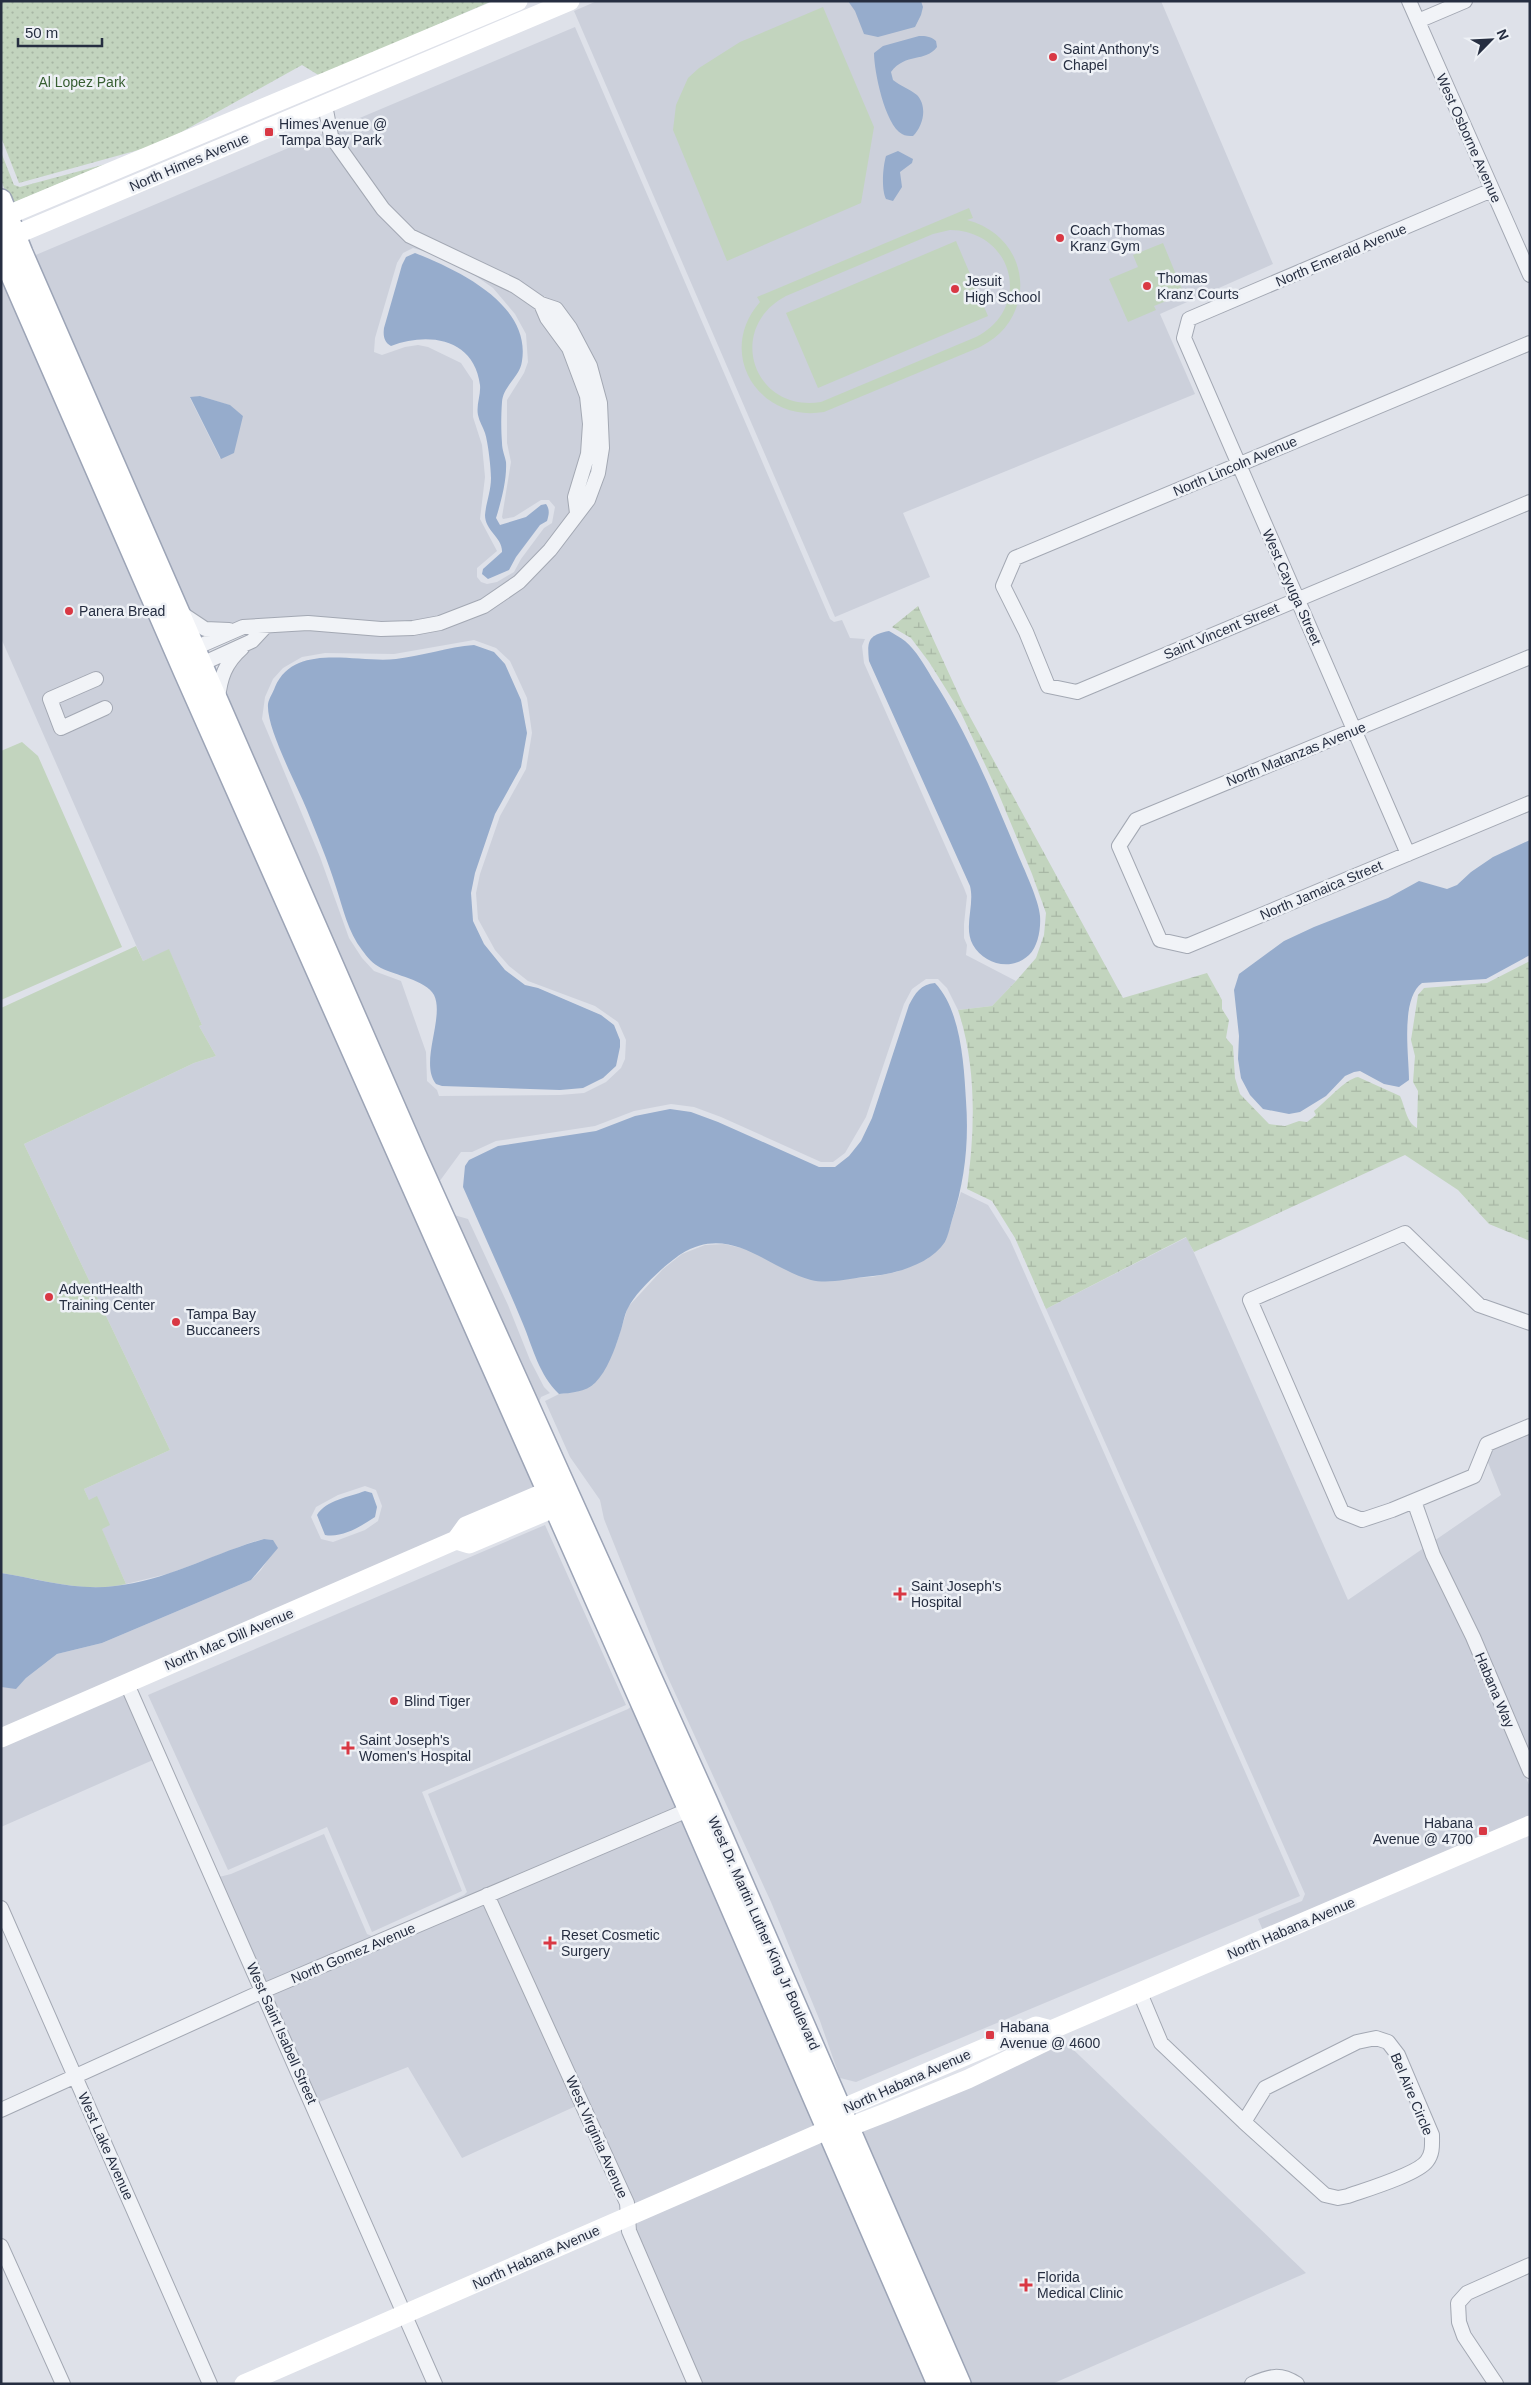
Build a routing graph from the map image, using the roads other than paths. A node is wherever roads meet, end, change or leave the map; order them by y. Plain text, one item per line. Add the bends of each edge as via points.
1 (518, 1) edge
2 (570, 1) edge
3 (1409, 1) edge
4 (1465, 1) edge
5 (498, 10) junction
6 (1418, 21) junction
7 (508, 27) junction
8 (325, 105) junction
9 (1492, 190) junction
10 (5, 222) edge
11 (1, 251) edge
12 (1530, 275) edge
13 (1189, 319) joint
14 (1530, 343) edge
15 (1239, 465) junction
16 (1530, 502) edge
17 (1297, 599) junction
18 (179, 612) junction
19 (265, 627) junction
20 (240, 629) junction
21 (1026, 632) joint
22 (247, 644) junction
23 (1530, 657) edge
24 (194, 661) junction
25 (96, 678) dead end
26 (218, 700) junction
27 (105, 708) dead end
28 (1355, 730) junction
29 (1530, 803) edge
30 (1408, 854) junction
31 (1139, 891) joint
32 (1530, 1323) edge
33 (1530, 1426) edge
34 (561, 1496) junction
35 (1414, 1501) junction
36 (127, 1684) junction
37 (1, 1738) edge
38 (1530, 1771) edge
39 (698, 1806) junction
40 (1530, 1825) edge
41 (487, 1895) junction
42 (1, 1908) edge
43 (263, 1991) junction
44 (1140, 1993) junction
45 (75, 2076) junction
46 (1, 2110) edge
47 (845, 2118) junction
48 (1244, 2122) junction
49 (827, 2130) junction
50 (628, 2217) junction
51 (1, 2246) edge
52 (1530, 2264) edge
53 (405, 2314) junction
54 (1293, 2381) edge
55 (63, 2384) edge
56 (210, 2384) edge
57 (244, 2384) edge
58 (435, 2384) edge
59 (695, 2384) edge
60 (938, 2384) edge
61 (960, 2384) edge
62 (1252, 2384) edge
63 (1496, 2384) edge

1 - 5 street, North Himes Avenue
2 - 7 street, North Himes Avenue
3 - 6 street, West Osborne Avenue
4 - 6 street
5 - 7 street
5 - 10 street, North Himes Avenue
6 - 9 street, West Osborne Avenue
7 - 8 street, North Himes Avenue
8 - 10 street, North Himes Avenue
8 - 19 street via 331,136 383,209 410,236 516,286 541,304 556,310 578,340 594,376 600,403 602,442 598,473 588,500 550,550 519,582 484,606 460,617 397,630 308,623
9 - 12 street, West Osborne Avenue
9 - 13 street, North Emerald Avenue
10 - 18 main road
11 - 24 main road via 172,644
13 - 15 street, West Cayuga Street via 1184,338
14 - 15 street, North Lincoln Avenue
15 - 17 street, West Cayuga Street
15 - 21 street, North Lincoln Avenue via 1015,558 1003,586
16 - 17 street, Saint Vincent Street
17 - 21 street, Saint Vincent Street via 1077,692 1048,686
17 - 28 street, West Cayuga Street
18 - 20 street via 205,629
18 - 24 main road
19 - 20 street
19 - 22 street
20 - 24 street
22 - 24 street
22 - 26 street via 224,669
23 - 28 street, North Matanzas Avenue
24 - 26 main road
24 - 34 main road
25 - 27 street via 50,699 61,728
26 - 34 main road
28 - 30 street, West Cayuga Street
28 - 31 street, North Matanzas Avenue via 1136,820 1119,846
29 - 30 street, North Jamaica Street
30 - 31 street, North Jamaica Street via 1187,946 1160,940
32 - 35 street via 1479,1305 1406,1233 1250,1300 1342,1512 1362,1520
33 - 35 street via 1487,1444 1474,1476
34 - 36 street, North Mac Dill Avenue via 466,1526 456,1540
34 - 39 main road, West Dr. Martin Luther King Jr Boulevard
35 - 38 street, Habana Way via 1433,1554 1473,1637
36 - 37 street, North Mac Dill Avenue
36 - 43 street, West Saint Isabell Street
39 - 41 street, North Gomez Avenue
39 - 47 main road, West Dr. Martin Luther King Jr Boulevard
39 - 49 main road, West Dr. Martin Luther King Jr Boulevard
40 - 44 street, North Habana Avenue
41 - 43 street, North Gomez Avenue
41 - 50 street, West Virginia Avenue via 627,2203
42 - 45 street, West Lake Avenue
43 - 45 street, North Gomez Avenue
43 - 53 street, West Saint Isabell Street
44 - 47 street, North Habana Avenue via 1051,2030 1045,2042 977,2075
44 - 48 street, Bel Aire Circle via 1161,2043
45 - 46 street, North Gomez Avenue
45 - 56 street, West Lake Avenue
47 - 49 street, North Habana Avenue
47 - 61 main road, West Dr. Martin Luther King Jr Boulevard
48 - 48 street, Bel Aire Circle via 1325,2195 1338,2198 1416,2170 1426,2162 1433,2149 1432,2135 1398,2055 1388,2042 1376,2038 1357,2042 1265,2088
49 - 50 street, North Habana Avenue
49 - 60 main road, West Dr. Martin Luther King Jr Boulevard
50 - 53 street, North Habana Avenue
50 - 59 street, West Virginia Avenue via 629,2231
51 - 55 street
52 - 63 street via 1467,2293 1458,2303 1464,2336
53 - 57 street, North Habana Avenue
53 - 58 street, West Saint Isabell Street
54 - 62 street via 1271,2375

